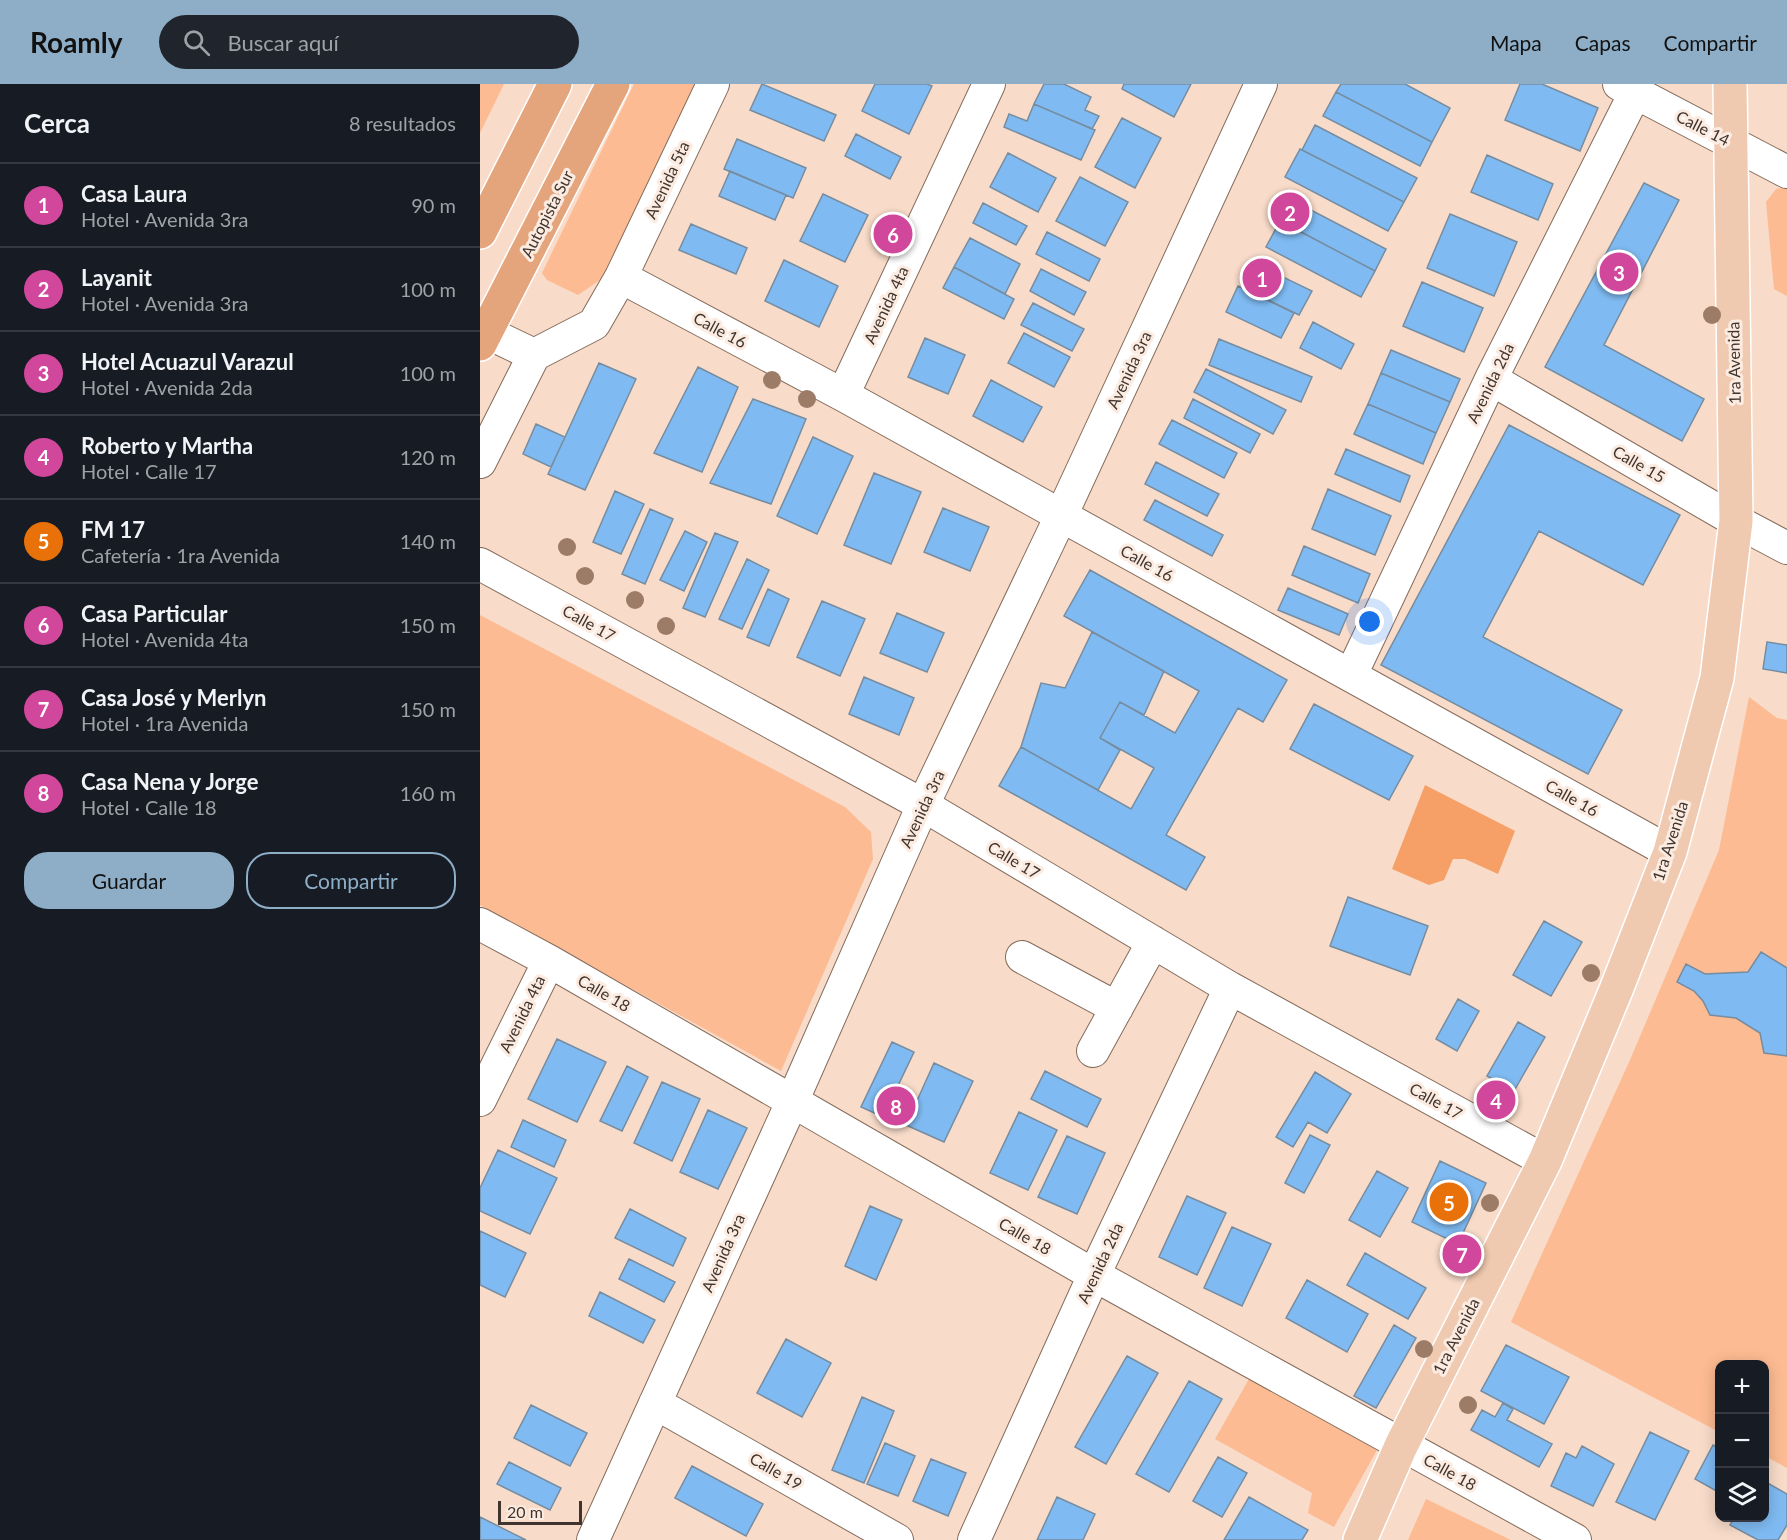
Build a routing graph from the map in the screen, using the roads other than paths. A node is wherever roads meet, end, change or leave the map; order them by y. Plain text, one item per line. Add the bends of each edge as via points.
1 (555, 84) edge
2 (613, 84) edge
3 (713, 84) edge
4 (989, 84) edge
5 (1261, 84) edge
6 (1730, 84) edge
7 (1627, 89) edge
8 (1732, 142) junction
9 (1787, 172) edge
10 (480, 232) edge
11 (621, 277) junction
12 (483, 338) edge
13 (534, 355) junction
14 (1491, 378) junction
15 (843, 395) junction
16 (480, 462) edge
17 (1061, 516) junction
18 (1736, 521) junction
19 (1787, 548) edge
20 (480, 564) edge
21 (1351, 675) junction
22 (923, 805) junction
23 (1670, 852) junction
24 (480, 924) edge
25 (1153, 942) junction
26 (1022, 957) dead end
27 (549, 961) junction
28 (1230, 988) junction
29 (1117, 1008) junction
30 (1093, 1051) dead end
31 (480, 1100) edge
32 (792, 1102) junction
33 (1545, 1161) junction
34 (1094, 1275) junction
35 (655, 1403) junction
36 (1401, 1446) junction
37 (593, 1540) edge
38 (897, 1540) edge
39 (974, 1540) edge
40 (1360, 1540) edge
41 (1573, 1540) edge

1 - 10 highway
2 - 12 highway, Autopista Sur
3 - 11 street, Avenida 5ta
4 - 15 street, Avenida 4ta
5 - 17 street, Avenida 3ra
6 - 8 main road, 1ra Avenida
7 - 8 street, Calle 14
7 - 14 street, Avenida 2da
8 - 9 street, Calle 14
8 - 18 main road, 1ra Avenida
11 - 13 street, Avenida 5ta via 594,324
11 - 15 street, Calle 16
12 - 13 street
13 - 16 street
14 - 18 street, Calle 15
14 - 21 street, Avenida 2da
15 - 17 street, Calle 16
17 - 21 street, Calle 16
17 - 22 street, Avenida 3ra
18 - 19 street, Calle 15
18 - 23 main road, 1ra Avenida via 1717,678
20 - 22 street, Calle 17
21 - 23 street, Calle 16
22 - 25 street, Calle 17
22 - 32 street, Avenida 3ra
23 - 33 main road, 1ra Avenida
24 - 27 street, Calle 18
25 - 28 street, Calle 17
25 - 29 street
26 - 29 street
27 - 31 street, Avenida 4ta
27 - 32 street, Calle 18
28 - 33 street, Calle 17
28 - 34 street, Avenida 2da
29 - 30 street
32 - 34 street, Calle 18
32 - 35 street, Avenida 3ra
33 - 36 main road, 1ra Avenida
34 - 36 street, Calle 18
34 - 39 street, Avenida 2da
35 - 37 street, Avenida 3ra
35 - 38 street, Calle 19
36 - 40 main road, 1ra Avenida
36 - 41 street, Calle 18

